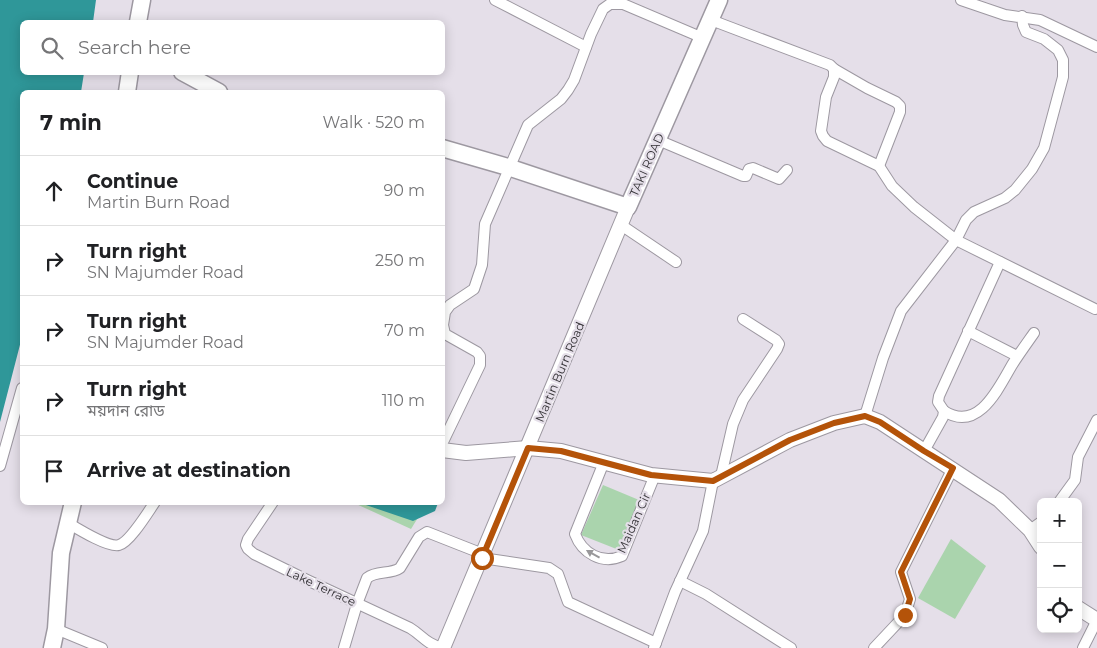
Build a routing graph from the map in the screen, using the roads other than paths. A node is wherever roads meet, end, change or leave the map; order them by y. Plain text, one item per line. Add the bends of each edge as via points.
1 (142, 0) edge
2 (494, 0) edge
3 (719, 0) edge
4 (961, 0) edge
5 (1022, 16) junction
6 (138, 20) edge
7 (711, 20) junction
8 (703, 38) junction
9 (586, 47) junction
10 (1097, 47) edge
11 (834, 70) junction
12 (130, 75) edge
13 (188, 75) edge
14 (127, 90) edge
15 (215, 90) edge
16 (658, 140) junction
17 (445, 149) edge
18 (878, 166) junction
19 (508, 167) junction
20 (787, 170) dead end
21 (628, 206) junction
22 (621, 225) junction
23 (956, 240) junction
24 (676, 262) dead end
25 (1000, 262) junction
26 (1095, 309) dead end
27 (445, 312) edge
28 (743, 318) dead end
29 (968, 331) junction
30 (1034, 332) dead end
31 (445, 334) edge
32 (1018, 356) junction
33 (20, 395) edge
34 (944, 411) junction
35 (865, 416) junction
36 (1097, 420) edge
37 (445, 438) edge
38 (528, 448) junction
39 (445, 450) edge
40 (924, 451) junction
41 (604, 462) junction
42 (0, 466) edge
43 (953, 468) junction
44 (655, 475) junction
45 (717, 479) junction
46 (1062, 498) edge
47 (73, 505) edge
48 (150, 505) edge
49 (271, 505) edge
50 (68, 524) junction
51 (1035, 526) edge
52 (1040, 543) edge
53 (482, 556) junction
54 (680, 581) junction
55 (357, 604) junction
56 (1082, 611) edge
57 (1097, 620) edge
58 (56, 629) junction
59 (655, 646) edge
60 (875, 647) edge
61 (52, 648) edge
62 (102, 648) edge
63 (344, 648) edge
64 (442, 648) edge
65 (791, 648) edge
66 (1083, 648) edge

1 - 6 main road
2 - 9 street
3 - 7 main road, TAKI ROAD
4 - 5 street via 1005,15
5 - 10 street via 1040,20
5 - 23 street via 1026,32 1044,39 1058,50 1063,60 1063,77 1044,148 1032,170 1015,190 974,212
7 - 8 main road, TAKI ROAD
7 - 11 street via 830,65
8 - 9 street via 616,3 603,9
8 - 16 main road, TAKI ROAD
9 - 19 street via 568,90 528,125
11 - 18 street via 826,97 823,136
11 - 18 street via 900,106
12 - 14 main road
13 - 15 main road
16 - 20 street via 742,176 753,168 780,179
16 - 21 main road, TAKI ROAD
17 - 19 main road, TAKI ROAD
18 - 23 street via 892,186 914,207
19 - 21 main road, TAKI ROAD
19 - 27 street via 485,224 482,265 474,289
21 - 22 main road, Martin Burn Road
22 - 24 street
22 - 38 main road, Martin Burn Road
23 - 25 street
23 - 35 street via 901,311 882,358
25 - 26 street
25 - 29 street
28 - 45 street via 779,344 743,400
29 - 32 street
29 - 34 street via 939,396 938,402
30 - 32 street
31 - 37 street via 480,356 480,365
32 - 34 street via 982,410 960,418
33 - 42 street
34 - 40 street
35 - 40 main road
35 - 45 main road via 834,423 790,440
36 - 46 street via 1078,457 1075,480
38 - 39 main road via 466,453
38 - 41 main road via 561,451
38 - 53 main road, Martin Burn Road
40 - 43 main road
41 - 44 main road
44 -> 41 street, Maidan Cir via 622,556 610,560 596,558 580,545 575,534
43 - 51 main road
43 - 60 street via 901,572 910,599 905,615
44 - 45 main road
45 - 54 street via 704,531
47 - 50 main road
48 - 50 street via 127,540 119,546 110,545
49 - 55 street, Lake Terrace via 248,539 248,549
50 - 58 main road via 60,567
51 - 52 main road
53 - 55 street via 426,532 419,537 400,568 367,578
53 - 59 street via 555,571 568,602
53 - 64 main road, Martin Burn Road
54 - 59 street
54 - 65 street
55 - 63 street
55 - 64 street, Lake Terrace via 410,628 427,643
56 - 57 main road
57 - 66 street
58 - 61 main road
58 - 62 street

